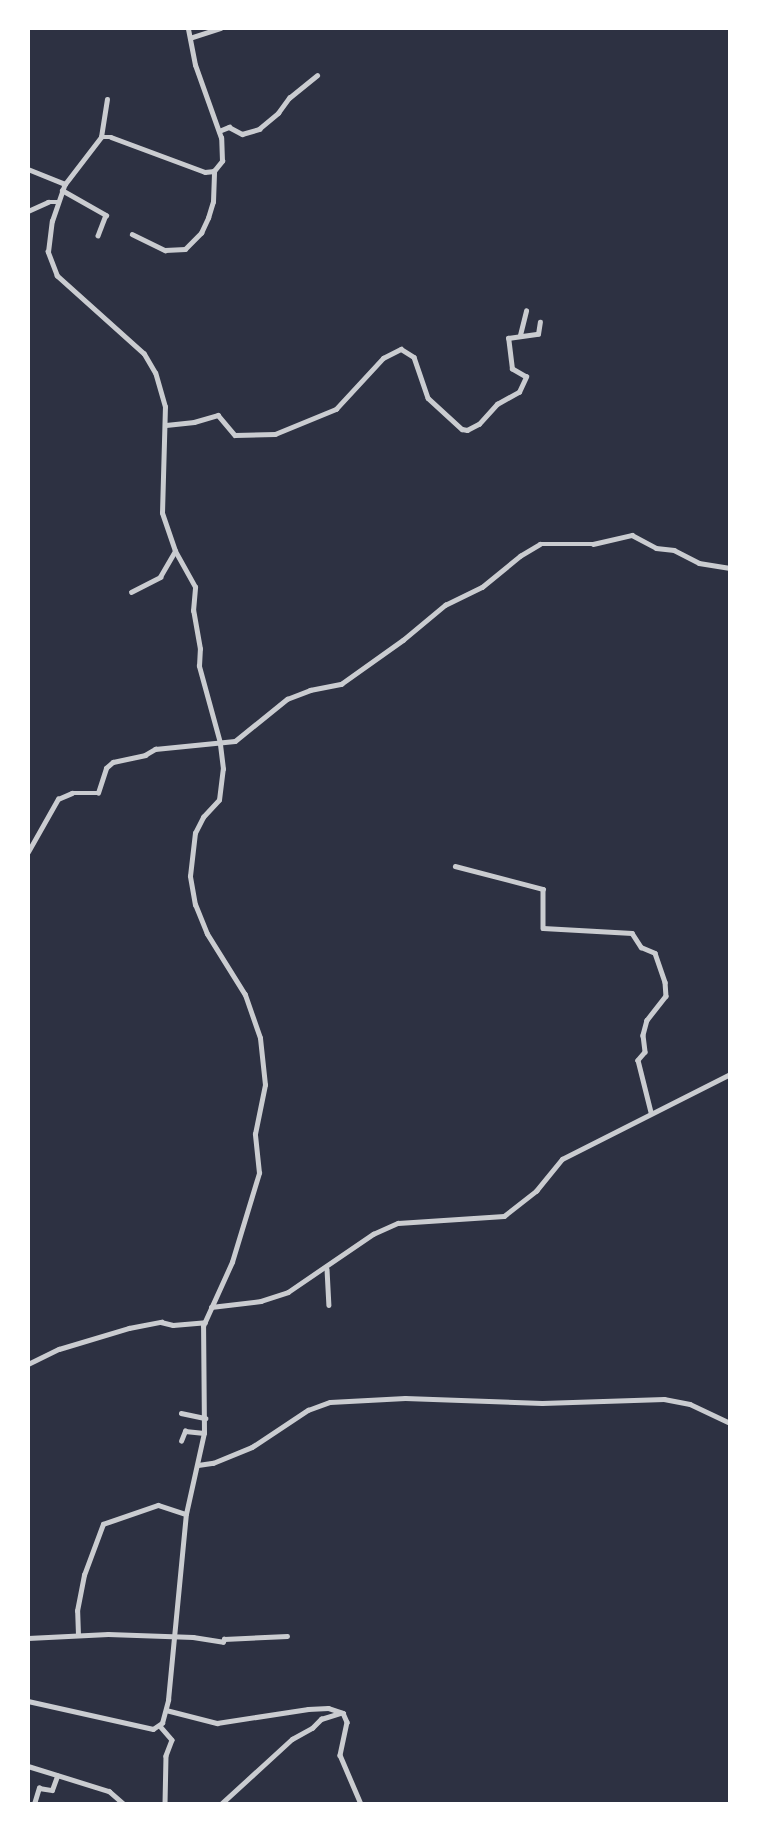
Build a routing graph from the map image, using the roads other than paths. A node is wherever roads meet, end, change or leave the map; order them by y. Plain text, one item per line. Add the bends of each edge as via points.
1 (188, 28) edge
2 (220, 28) edge
3 (190, 38) junction
4 (317, 75) dead end
5 (107, 99) dead end
6 (219, 131) junction
7 (100, 137) junction
8 (28, 169) edge
9 (214, 171) junction
10 (65, 184) junction
11 (62, 190) junction
12 (58, 202) junction
13 (28, 211) edge
14 (132, 234) dead end
15 (98, 236) dead end
16 (526, 311) dead end
17 (540, 322) dead end
18 (520, 335) junction
19 (166, 425) junction
20 (175, 551) junction
21 (730, 568) edge
22 (131, 592) dead end
23 (220, 743) junction
24 (28, 852) edge
25 (455, 866) dead end
26 (730, 1074) edge
27 (651, 1112) junction
28 (327, 1268) junction
29 (330, 1306) dead end
30 (211, 1307) junction
31 (205, 1322) junction
32 (28, 1364) edge
33 (181, 1413) dead end
34 (205, 1418) junction
35 (730, 1423) edge
36 (204, 1433) junction
37 (181, 1441) dead end
38 (198, 1465) junction
39 (186, 1514) junction
40 (78, 1634) junction
41 (287, 1636) dead end
42 (174, 1637) junction
43 (28, 1638) edge
44 (28, 1701) edge
45 (166, 1710) junction
46 (343, 1713) junction
47 (160, 1726) junction
48 (28, 1766) edge
49 (57, 1776) junction
50 (34, 1804) edge
51 (124, 1804) edge
52 (165, 1804) edge
53 (221, 1804) edge
54 (361, 1804) edge

1 - 3 street
2 - 3 street
3 - 6 street
4 - 6 street via 259,130 243,134 229,128
5 - 7 street
6 - 9 street via 224,155
7 - 9 street via 111,136 199,170
7 - 10 street
8 - 10 street
9 - 14 street via 208,218 185,249 165,250
10 - 11 street
11 - 12 street
11 - 15 street via 106,215
12 - 13 street
12 - 19 street via 49,238 53,270 144,354 160,389
16 - 18 street
17 - 18 street via 539,333
18 - 19 street via 508,338 512,369 526,377 519,392 467,430 428,398 414,357 401,349 383,358 336,409 275,434 235,435 218,415
19 - 20 street via 162,513
20 - 22 street via 160,578
20 - 23 street via 195,587 199,666
21 - 23 street via 699,563 632,535 593,544 540,544 482,587 445,605 341,684 287,699 243,736
23 - 24 street via 155,749 113,762 106,768 98,793 72,793 58,799
23 - 30 street via 219,800 195,833 190,876 206,934 252,1012 265,1085 256,1134 258,1181 232,1262
25 - 27 street via 543,889 543,928 632,933 641,947 655,953 666,996 647,1020 645,1052 638,1060
26 - 27 street
27 - 28 street via 562,1159 536,1191 504,1216 398,1223 373,1234
28 - 29 street
28 - 30 street via 288,1292 261,1301
30 - 31 street
31 - 32 street via 129,1328
31 - 34 street
33 - 34 street
34 - 36 street
35 - 38 street via 690,1404 664,1399 330,1402 302,1414 252,1447
36 - 37 street via 185,1431
36 - 38 street
38 - 39 street
39 - 40 street via 158,1505 103,1524 85,1575 77,1611
39 - 42 street
40 - 42 street
40 - 43 street
41 - 42 street via 223,1642
42 - 45 street
44 - 47 street
45 - 46 street via 217,1723 308,1709
45 - 47 street
46 - 53 street via 321,1719 292,1739
46 - 54 street via 347,1722 340,1755
47 - 52 street via 172,1740 166,1756
48 - 49 street
49 - 50 street via 52,1790 37,1790
49 - 51 street via 109,1791

